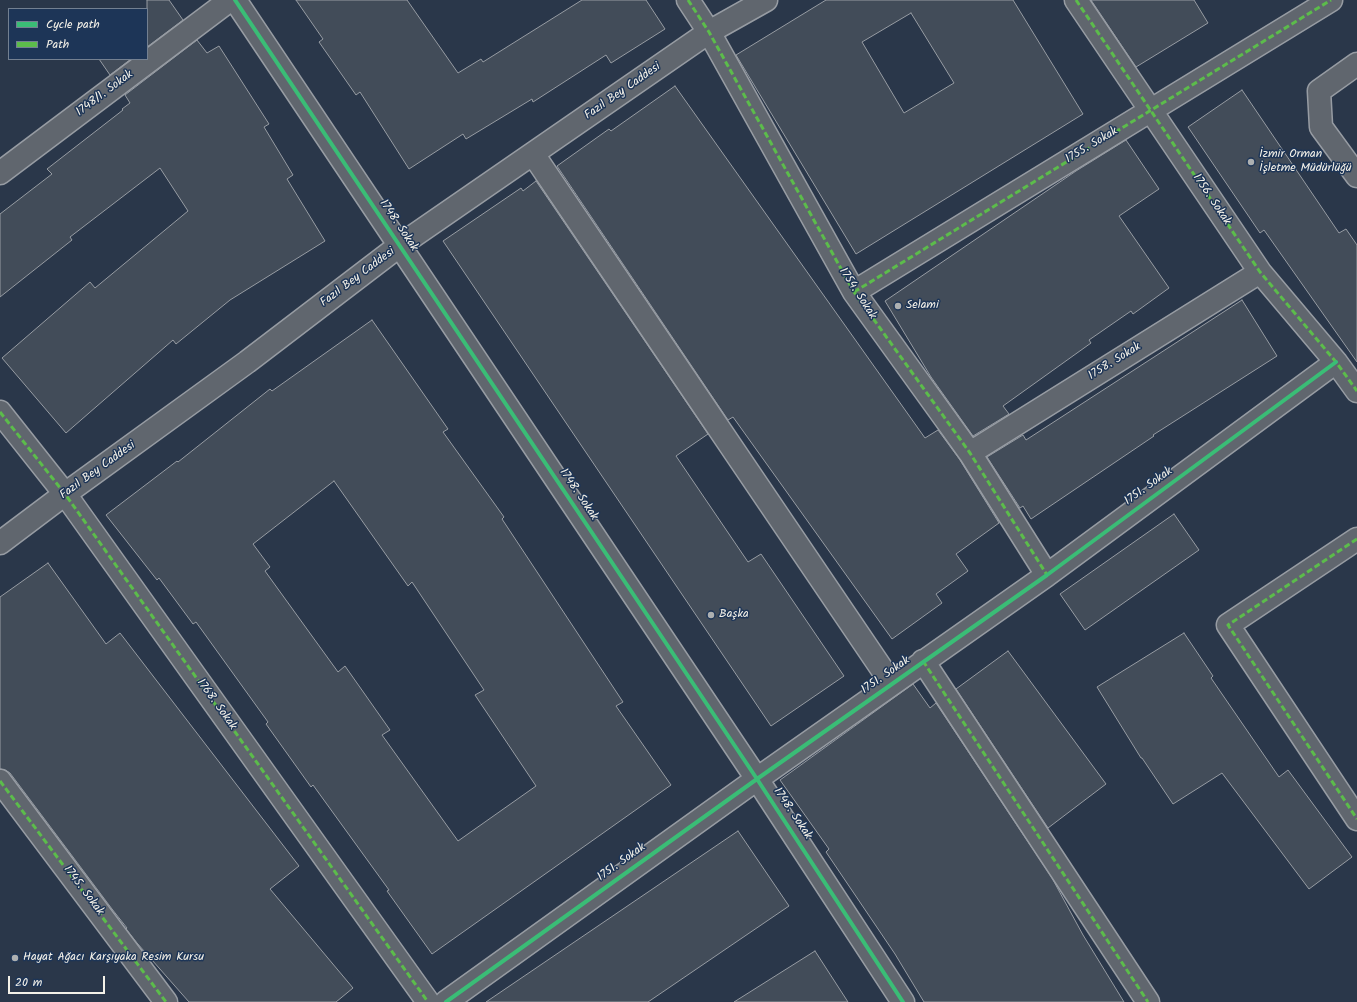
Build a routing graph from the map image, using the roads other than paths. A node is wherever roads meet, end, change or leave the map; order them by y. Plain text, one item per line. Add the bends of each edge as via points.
1 (230, 0) edge
2 (235, 0) edge
3 (688, 0) edge
4 (766, 0) edge
5 (1076, 0) edge
6 (1331, 0) edge
7 (709, 32) junction
8 (1357, 64) edge
9 (1150, 111) junction
10 (533, 154) junction
11 (0, 173) edge
12 (1357, 176) edge
13 (399, 246) junction
14 (1260, 272) junction
15 (854, 292) junction
16 (1336, 362) junction
17 (1357, 391) edge
18 (0, 412) edge
19 (970, 452) junction
20 (65, 494) junction
21 (1357, 539) edge
22 (0, 543) edge
23 (1046, 575) junction
24 (923, 661) junction
25 (892, 684) junction
26 (756, 779) junction
27 (0, 781) edge
28 (1357, 819) edge
29 (166, 1002) edge
30 (428, 1002) edge
31 (446, 1002) edge
32 (903, 1002) edge
33 (1148, 1002) edge

1 - 11 street, 1748/1. Sokak
2 - 13 street, 1748. Sokak
3 - 7 street, 1754. Sokak
4 - 7 street, Fazıl Bey Caddesi
5 - 9 street, 1756. Sokak
6 - 9 street, 1755. Sokak
7 - 10 street, Fazıl Bey Caddesi
7 - 15 street, 1754. Sokak
8 - 12 street via 1319,91 1321,127
9 - 14 street, 1756. Sokak
9 - 15 street, 1755. Sokak
10 - 13 street, Fazıl Bey Caddesi
10 - 25 street
13 - 20 street, Fazıl Bey Caddesi
13 - 26 street, 1748. Sokak
14 - 16 street, 1756. Sokak
14 - 19 street, 1758. Sokak
15 - 19 street, 1754. Sokak
16 - 17 street, 1756. Sokak
16 - 23 street, 1751. Sokak
18 - 20 street, 1768. Sokak
19 - 23 street, 1754. Sokak
20 - 22 street, Fazıl Bey Caddesi
20 - 30 street, 1768. Sokak
21 - 28 street via 1228,625
23 - 24 street, 1751. Sokak
24 - 25 street, 1751. Sokak
24 - 33 street
25 - 26 street, 1751. Sokak
26 - 31 street, 1751. Sokak
26 - 32 street, 1748. Sokak
27 - 29 street, 1745. Sokak

